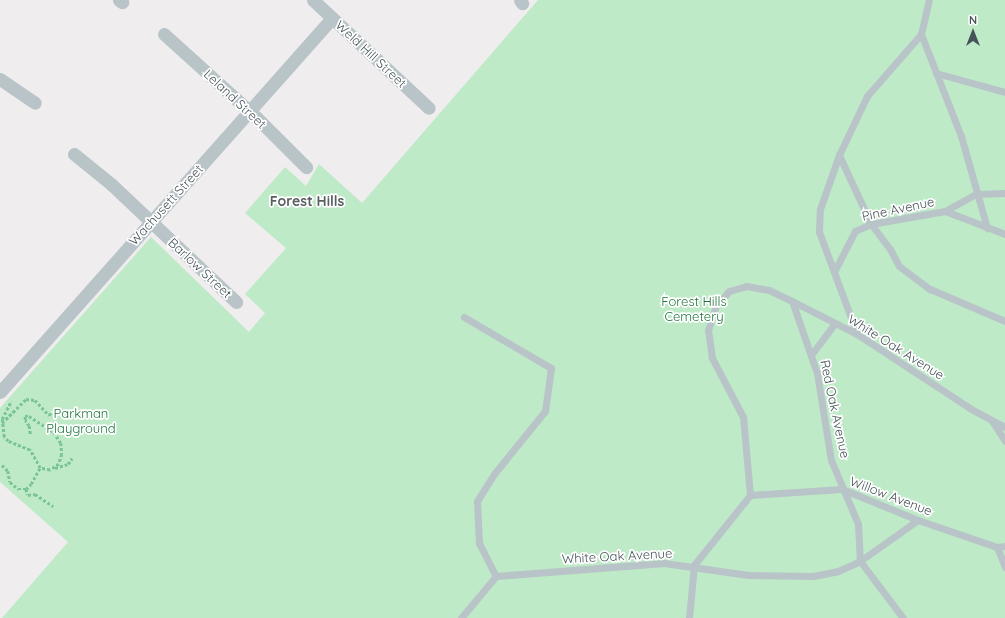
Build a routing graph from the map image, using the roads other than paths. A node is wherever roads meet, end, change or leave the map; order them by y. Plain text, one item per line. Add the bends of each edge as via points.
1 (313, 0) edge
2 (929, 0) edge
3 (332, 18) junction
4 (164, 34) dead end
5 (921, 34) junction
6 (936, 73) junction
7 (0, 79) edge
8 (1005, 92) edge
9 (35, 103) dead end
10 (428, 108) dead end
11 (249, 111) junction
12 (74, 154) dead end
13 (839, 155) junction
14 (306, 167) dead end
15 (1005, 193) edge
16 (976, 194) junction
17 (945, 211) junction
18 (150, 222) junction
19 (871, 224) junction
20 (987, 228) junction
21 (1005, 234) edge
22 (834, 272) junction
23 (792, 301) junction
24 (236, 302) dead end
25 (464, 317) dead end
26 (1005, 321) edge
27 (835, 323) junction
28 (857, 334) junction
29 (811, 355) junction
30 (5, 393) edge
31 (990, 419) junction
32 (1005, 427) edge
33 (1005, 441) edge
34 (842, 489) junction
35 (750, 495) junction
36 (918, 520) junction
37 (1005, 546) edge
38 (997, 547) junction
39 (860, 561) junction
40 (694, 566) junction
41 (1005, 567) edge
42 (496, 576) junction
43 (461, 618) edge
44 (689, 618) edge
45 (903, 618) edge

1 - 3 street, Weld Hill Street
2 - 5 lane
3 - 10 street, Weld Hill Street
3 - 11 street, Wachusett Street
4 - 11 street, Leland Street
5 - 6 lane
5 - 13 lane via 867,96
6 - 8 lane
6 - 16 lane via 961,136
7 - 9 street
11 - 14 street, Leland Street
11 - 18 street, Wachusett Street
12 - 18 street, Barlow Street
13 - 19 lane
13 - 22 lane via 820,209 819,232
15 - 16 lane
16 - 17 lane, Pine Avenue
16 - 20 lane
17 - 19 lane, Pine Avenue
17 - 20 lane, Pine Avenue
18 - 24 street, Barlow Street
18 - 30 street, Wachusett Street
19 - 22 lane, Pine Avenue via 855,231
19 - 26 lane via 890,248 899,266 913,277 930,289
20 - 21 lane, Pine Avenue
22 - 28 lane
23 - 27 lane, White Oak Avenue
23 - 29 lane, Red Oak Avenue
23 - 35 lane, White Oak Avenue via 769,290 746,286 729,292 716,306 708,330 712,358 743,417
25 - 42 lane via 551,368 545,411 494,474 477,501 479,543
27 - 28 lane, White Oak Avenue
27 - 29 lane, Red Oak Avenue
28 - 31 lane, White Oak Avenue via 886,355
29 - 34 lane, Red Oak Avenue via 817,373 832,460
31 - 32 lane, White Oak Avenue
31 - 33 lane, White Oak Avenue
34 - 35 lane, Willow Avenue
34 - 36 lane, Willow Avenue
34 - 39 lane, Red Oak Avenue via 858,524
35 - 40 lane
36 - 38 lane, Willow Avenue
36 - 39 lane, White Oak Avenue
37 - 38 lane, Willow Avenue
38 - 41 lane
39 - 40 lane, White Oak Avenue via 838,571 813,576 748,575
39 - 45 lane
40 - 42 lane, White Oak Avenue via 664,563
40 - 44 lane
42 - 43 lane

